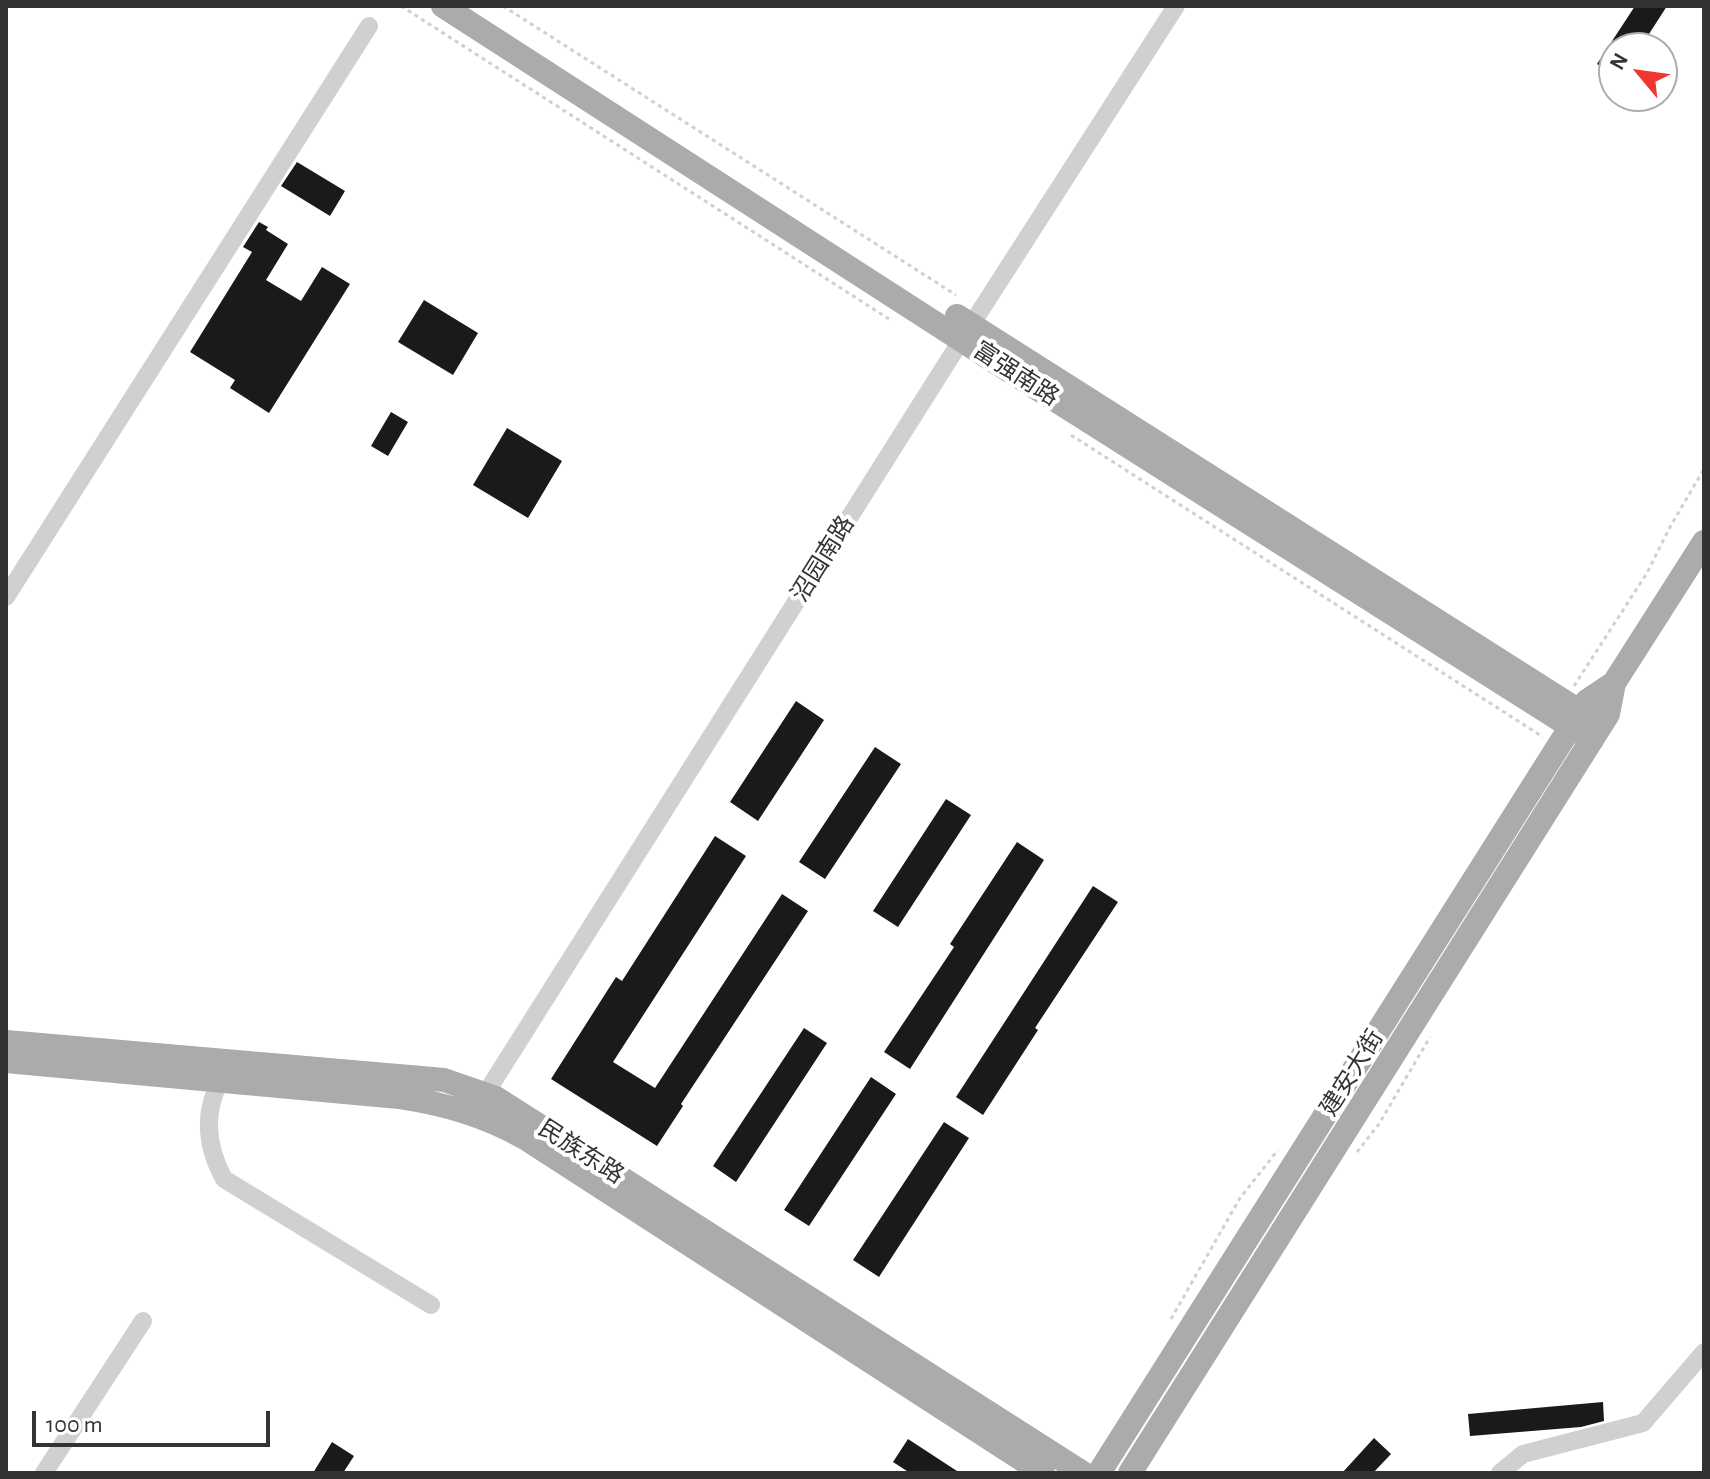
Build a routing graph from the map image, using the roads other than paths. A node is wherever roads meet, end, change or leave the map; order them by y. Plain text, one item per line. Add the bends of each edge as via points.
1 (443, 6) edge
2 (473, 6) edge
3 (1176, 6) edge
4 (369, 26) dead end
5 (967, 332) junction
6 (1704, 542) edge
7 (6, 597) edge
8 (1614, 683) junction
9 (1575, 719) junction
10 (1596, 733) junction
11 (6, 1042) edge
12 (6, 1061) edge
13 (220, 1081) junction
14 (479, 1104) junction
15 (431, 1305) dead end
16 (143, 1321) dead end
17 (825, 1332) junction
18 (1704, 1352) edge
19 (44, 1473) edge
20 (1016, 1473) edge
21 (1043, 1473) edge
22 (1083, 1473) edge
23 (1099, 1473) edge
24 (1130, 1473) edge
25 (1500, 1473) edge

1 - 5 main road, 富强南路
2 - 5 main road, 富强南路
3 - 5 street, 沼园南路
4 - 7 street
5 - 9 main road, 富强南路
5 - 14 street, 沼园南路
6 - 8 main road, 建安大街
8 - 9 main road, 建安大街 via 1587,701
8 - 10 main road, 建安大街 via 1608,714
9 - 10 main road, 富强南路
9 - 23 main road, 建安大街
10 - 24 main road, 建安大街
11 - 14 main road, 民族东路 via 444,1080
12 - 13 main road, 民族东路
13 - 14 main road, 民族东路
13 - 15 street via 210,1100 207,1131 224,1179
14 - 17 main road, 民族东路
14 - 22 main road, 民族东路 via 496,1098
16 - 19 street
17 - 20 main road via 847,1365
17 - 21 main road, 民族东路
18 - 25 street via 1643,1423 1523,1454

